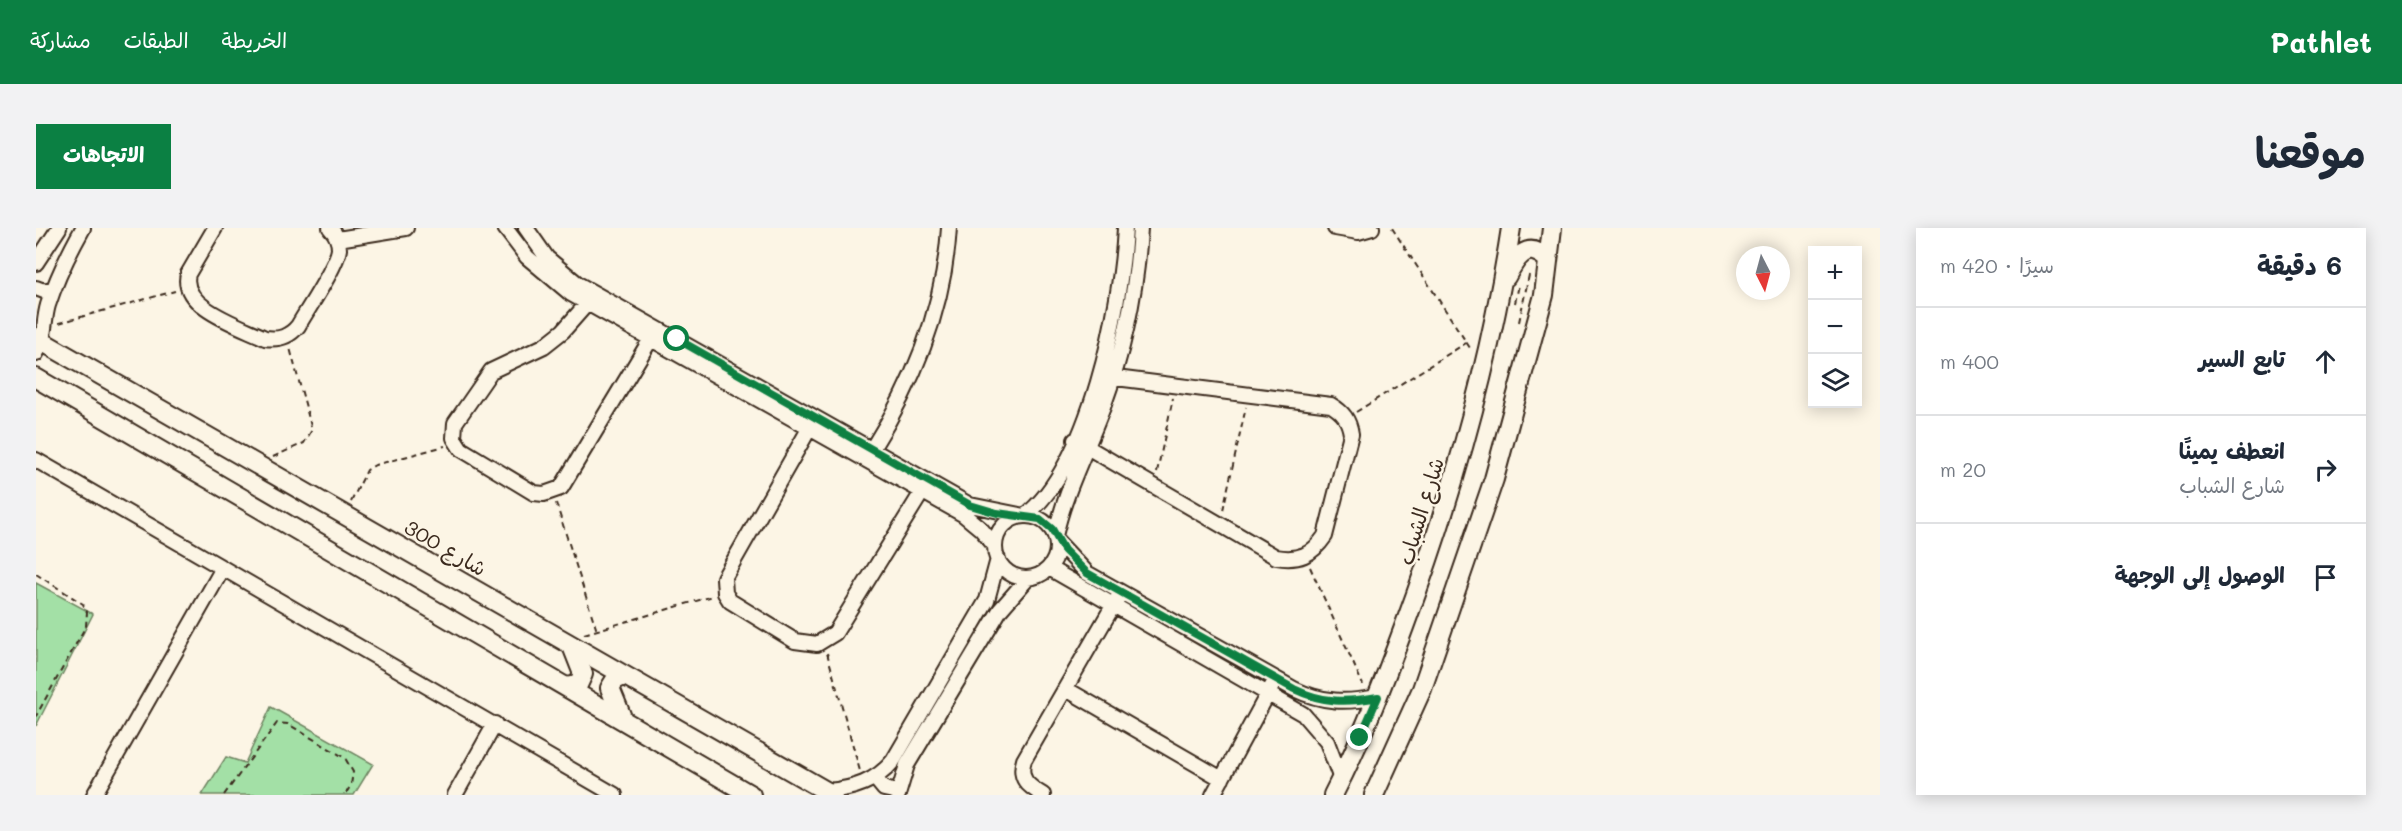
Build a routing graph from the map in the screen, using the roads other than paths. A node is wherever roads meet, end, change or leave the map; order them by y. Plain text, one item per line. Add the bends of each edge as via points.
1 (59, 228) edge
2 (83, 228) edge
3 (215, 228) edge
4 (406, 228) edge
5 (505, 228) edge
6 (526, 228) edge
7 (949, 228) edge
8 (1125, 228) edge
9 (1140, 228) edge
10 (1335, 228) edge
11 (1372, 228) edge
12 (1511, 228) edge
13 (1552, 228) edge
14 (334, 234) edge
15 (1548, 260) junction
16 (36, 263) edge
17 (1502, 284) junction
18 (36, 288) edge
19 (54, 288) junction
20 (591, 299) junction
21 (654, 333) junction
22 (40, 340) edge
23 (1107, 377) junction
24 (36, 378) edge
25 (812, 423) junction
26 (1081, 443) junction
27 (872, 449) junction
28 (36, 460) edge
29 (925, 486) junction
30 (1024, 516) junction
31 (1056, 538) junction
32 (996, 553) junction
33 (223, 568) junction
34 (1049, 568) junction
35 (1028, 578) junction
36 (1121, 592) junction
37 (1114, 605) junction
38 (567, 643) junction
39 (624, 676) junction
40 (1276, 679) junction
41 (566, 687) junction
42 (1065, 689) junction
43 (1268, 694) junction
44 (1374, 698) junction
45 (623, 720) junction
46 (495, 724) junction
47 (1222, 779) junction
48 (869, 781) junction
49 (1337, 787) edge
50 (830, 793) edge
51 (898, 794) edge
52 (94, 795) edge
53 (454, 795) edge
54 (615, 795) edge
55 (752, 795) edge
56 (1043, 795) edge
57 (1213, 795) edge
58 (1374, 795) edge

1 - 16 street
2 - 19 street
3 - 14 street via 188,274 186,288 201,305 274,340 298,327 338,255
4 - 14 street
5 - 20 street via 540,271
6 - 20 street via 547,258
7 - 27 street via 941,293 930,335 895,413
8 - 23 street
9 - 23 street via 1131,307
10 - 11 street
12 - 17 street, شارع الشباب
13 - 15 street
15 - 17 street via 1533,251 1524,252 1516,258
15 - 58 street via 1530,354 1491,489 1422,689
17 - 44 street, شارع الشباب via 1434,547
18 - 19 street
19 - 22 street
20 - 21 street
20 - 21 street via 544,346 491,371 455,423 456,442 467,454 526,489 553,492 567,481
21 - 25 street
22 - 38 street, شارع 300
23 - 26 street
23 - 26 street via 1331,405 1346,418 1351,434 1325,537 1305,556 1290,560 1276,557
24 - 41 street
25 - 27 street
25 - 29 street
25 - 29 street via 724,578 730,601 795,642 824,641 836,633
26 - 30 street via 1048,494
26 - 31 street
27 - 29 street
28 - 33 street
29 - 30 street via 970,505
29 - 32 street via 973,522
30 - 31 street via 1040,519
30 - 32 street via 1004,526
31 - 34 street via 1056,555
31 - 36 street via 1087,573
32 - 35 street via 1013,575
32 - 48 street via 987,600 893,761
33 - 46 street
33 - 52 street
34 - 35 street
34 - 37 street
35 - 51 street via 1000,610 908,765
36 - 37 street
36 - 40 street
37 - 42 street
37 - 43 street
38 - 39 street, شارع 300
38 - 41 street via 583,674 578,685
39 - 45 street via 610,688
39 - 50 street, شارع 300
40 - 43 street
40 - 44 street via 1314,699 1335,702
41 - 45 street
42 - 47 street
42 - 56 street via 1022,767 1024,781
43 - 47 street
43 - 49 street via 1303,714 1316,727 1327,742
44 - 49 street, شارع الشباب
45 - 55 street
46 - 53 street
46 - 54 street
47 - 57 street
48 - 50 street
48 - 51 street

